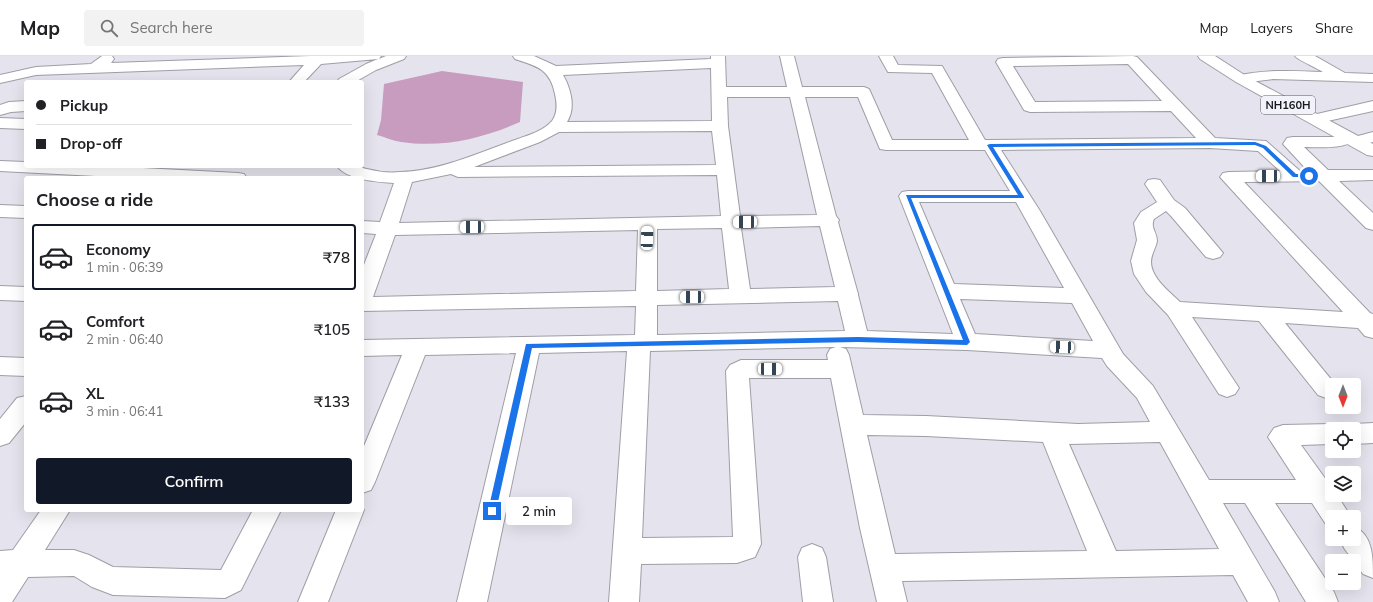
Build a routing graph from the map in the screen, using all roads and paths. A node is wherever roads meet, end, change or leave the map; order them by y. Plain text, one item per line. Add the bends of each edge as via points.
1 (113, 56) edge
2 (374, 56) edge
3 (399, 56) edge
4 (520, 56) edge
5 (787, 56) edge
6 (886, 56) edge
7 (1205, 56) edge
8 (1214, 56) edge
9 (1302, 56) edge
10 (718, 59) edge
11 (209, 60) edge
12 (317, 60) junction
13 (94, 68) junction
14 (553, 72) junction
15 (1342, 77) junction
16 (1246, 78) junction
17 (1373, 78) edge
18 (0, 79) edge
19 (298, 80) edge
20 (348, 80) edge
21 (718, 92) junction
22 (797, 92) junction
23 (24, 106) edge
24 (1175, 106) junction
25 (1373, 106) edge
26 (0, 110) edge
27 (1323, 117) junction
28 (0, 123) edge
29 (24, 124) edge
30 (720, 126) junction
31 (555, 127) junction
32 (1366, 142) edge
33 (1210, 144) junction
34 (985, 145) junction
35 (0, 166) edge
36 (24, 167) edge
37 (60, 168) edge
38 (350, 168) edge
39 (724, 170) junction
40 (437, 172) junction
41 (210, 173) edge
42 (1373, 174) edge
43 (1323, 175) junction
44 (227, 176) edge
45 (1295, 176) junction
46 (402, 183) junction
47 (1154, 184) dead end
48 (364, 186) edge
49 (1022, 197) junction
50 (1168, 204) junction
51 (0, 211) edge
52 (24, 212) edge
53 (830, 220) junction
54 (731, 222) junction
55 (648, 223) junction
56 (1373, 224) edge
57 (364, 227) edge
58 (388, 228) junction
59 (1213, 253) dead end
60 (946, 291) junction
61 (364, 292) edge
62 (0, 293) edge
63 (24, 294) edge
64 (848, 294) junction
65 (740, 296) junction
66 (1079, 296) junction
67 (645, 298) junction
68 (364, 304) edge
69 (1176, 310) junction
70 (1266, 314) junction
71 (1370, 324) edge
72 (846, 339) junction
73 (967, 342) junction
74 (642, 343) junction
75 (529, 345) junction
76 (417, 347) junction
77 (364, 348) edge
78 (1110, 350) junction
79 (0, 366) edge
80 (24, 367) edge
81 (840, 369) junction
82 (1226, 388) dead end
83 (1325, 388) edge
84 (24, 407) edge
85 (852, 425) junction
86 (1168, 432) junction
87 (1373, 433) edge
88 (1052, 434) junction
89 (1325, 434) edge
90 (1361, 434) edge
91 (0, 436) edge
92 (364, 477) edge
93 (1252, 491) junction
94 (1318, 491) junction
95 (1202, 492) junction
96 (1332, 510) edge
97 (54, 512) edge
98 (266, 512) edge
99 (349, 512) edge
100 (1359, 546) edge
101 (627, 551) junction
102 (812, 558) dead end
103 (1241, 562) junction
104 (10, 564) edge
105 (1107, 564) junction
106 (1373, 564) edge
107 (884, 568) junction
108 (0, 594) edge
109 (313, 602) edge
110 (472, 602) edge
111 (624, 602) edge
112 (818, 602) edge
113 (892, 602) edge
114 (1264, 602) edge
115 (1323, 602) edge

1 - 13 main road
2 - 12 main road
3 - 20 main road
4 - 14 main road
5 - 22 main road
6 - 34 main road via 893,69 937,70
7 - 16 main road, NH160H
8 - 16 main road, NH160H
9 - 15 main road
10 - 14 main road
10 - 21 main road
11 - 12 main road
11 - 13 main road
12 - 19 main road
13 - 18 main road via 36,71
14 - 31 main road via 560,83 564,106 564,112
15 - 16 main road via 1273,75
15 - 17 main road
16 - 27 main road, NH160H
16 - 32 main road, NH160H
21 - 22 main road
21 - 30 main road
22 - 34 main road via 864,92 886,145
22 - 53 main road
23 - 26 main road
24 - 24 main road via 1132,60 1003,62 1030,107
24 - 33 main road
25 - 27 main road
27 - 32 main road, NH160H
28 - 29 main road
30 - 31 main road
30 - 39 main road
31 - 40 main road via 494,154
32 - 43 main road via 1291,143
33 - 34 main road
33 - 45 main road via 1260,145
34 - 49 main road
35 - 36 main road
37 - 41 main road
38 - 46 main road via 361,174
39 - 40 main road
39 - 54 main road
40 - 46 main road
41 - 44 main road
42 - 43 main road
43 - 45 main road
43 - 56 main road
45 - 71 main road via 1229,177
46 - 48 main road
46 - 58 main road
47 - 50 main road
49 - 60 main road via 908,196
49 - 66 main road
50 - 59 main road
50 - 69 main road via 1152,212 1144,223 1147,241 1141,261 1142,269
51 - 52 main road
53 - 54 main road
53 - 64 main road
54 - 55 main road
54 - 65 main road
55 - 58 main road
55 - 67 main road
57 - 58 main road
58 - 61 main road
60 - 66 main road
60 - 73 main road
62 - 63 main road
64 - 65 main road
64 - 72 main road
65 - 67 main road
66 - 78 main road
67 - 68 main road
67 - 74 main road
69 - 70 main road
69 - 82 main road
70 - 71 main road
70 - 83 main road
72 - 73 main road
72 - 74 main road
72 - 81 main road
73 - 78 main road
74 - 75 main road
74 - 101 main road
75 - 76 main road
75 - 110 main road
76 - 77 main road
76 - 92 main road
78 - 86 main road via 1146,392
79 - 80 main road
81 - 85 main road
81 - 101 main road via 738,370 747,544 745,548
84 - 91 main road
85 - 88 main road via 926,426
85 - 107 main road
86 - 88 main road
86 - 95 main road
87 - 90 main road
88 - 105 main road
89 - 94 main road via 1282,436
93 - 94 main road
93 - 95 main road
93 - 115 main road
94 - 96 main road
95 - 103 main road
97 - 104 main road
98 - 104 main road via 235,573 225,584 113,581 74,563
99 - 109 main road
100 - 106 main road
101 - 111 main road
102 - 112 main road
103 - 105 main road
103 - 114 main road
104 - 108 main road
105 - 107 main road
107 - 113 main road

